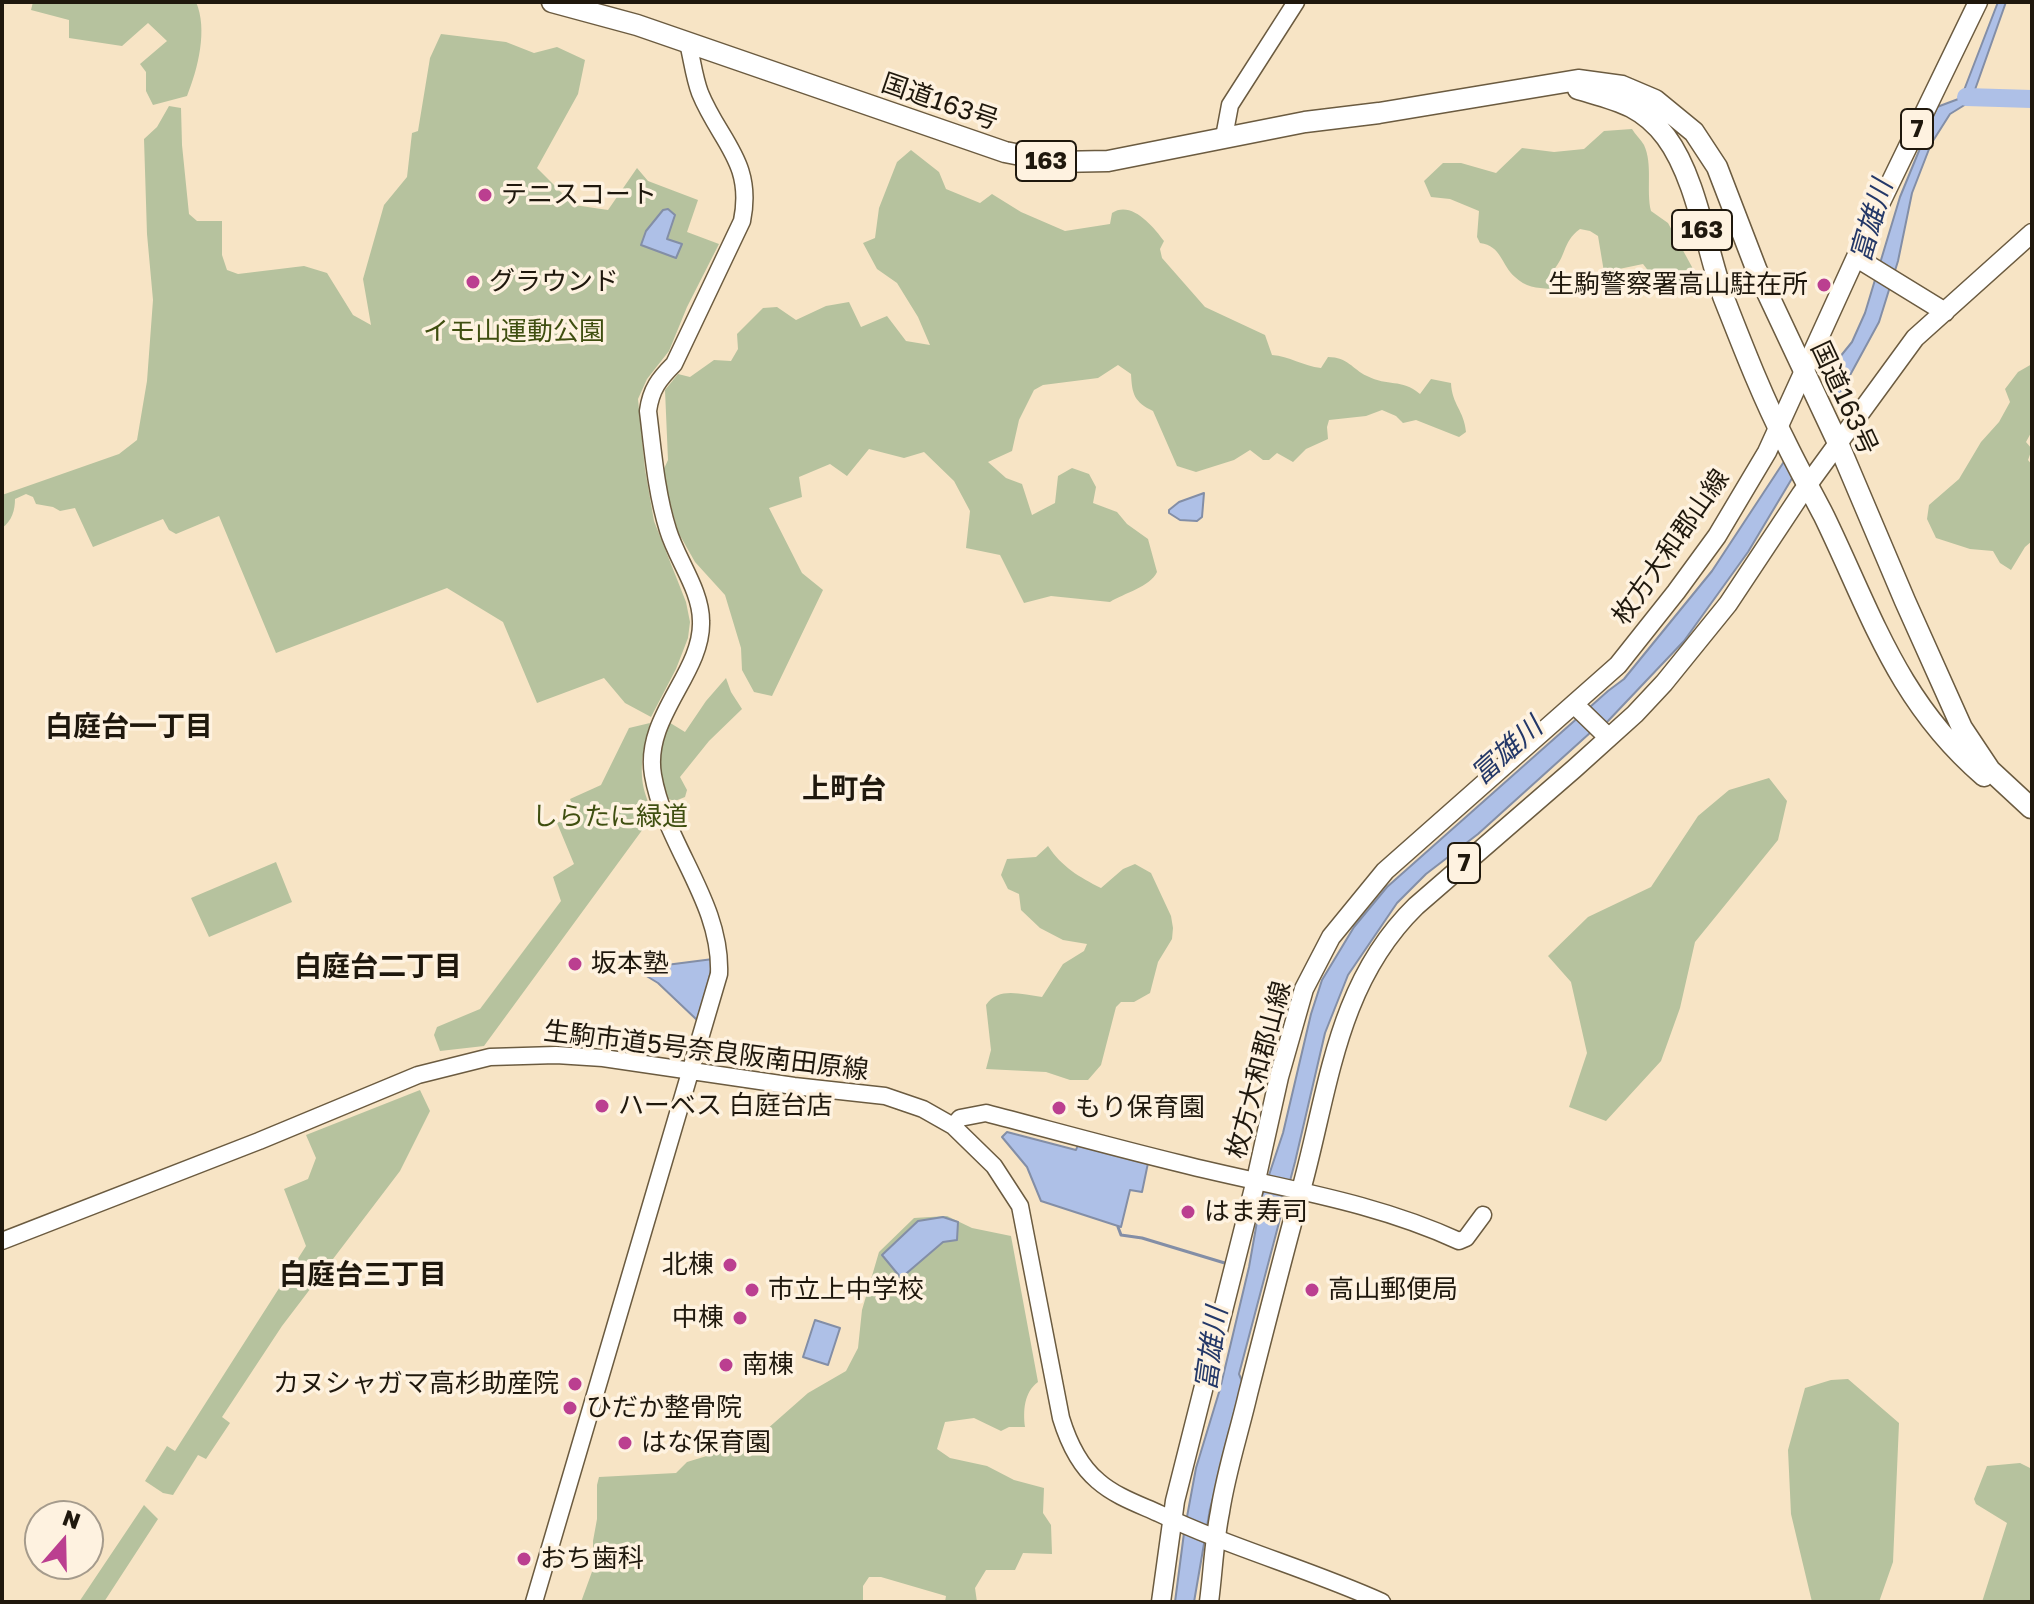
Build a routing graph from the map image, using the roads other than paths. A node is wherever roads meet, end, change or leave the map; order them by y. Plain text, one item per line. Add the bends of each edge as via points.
1 (552, 2) edge
2 (1296, 2) edge
3 (1978, 2) edge
4 (688, 43) junction
5 (1559, 83) junction
6 (1224, 137) junction
7 (2032, 233) edge
8 (1864, 262) junction
9 (1938, 306) junction
10 (1787, 338) junction
11 (1820, 339) junction
12 (1807, 380) junction
13 (1781, 432) junction
14 (1833, 434) junction
15 (1805, 479) junction
16 (1785, 517) junction
17 (1824, 518) junction
18 (1575, 705) junction
19 (1608, 737) junction
20 (2032, 808) edge
21 (690, 1071) junction
22 (953, 1126) junction
23 (1256, 1180) junction
24 (1301, 1190) junction
25 (1483, 1215) dead end
26 (2, 1241) edge
27 (1172, 1520) junction
28 (1218, 1540) junction
29 (534, 1602) edge
30 (1161, 1602) edge
31 (1209, 1602) edge
32 (1382, 1602) edge

1 - 4 highway, 国道163号 / 163
2 - 6 street via 1230,105
3 - 8 main road, 枚方大和郡山線 / 7
4 - 6 highway, 国道163号 / 163 via 1043,161 1108,161
4 - 21 street via 700,92 742,172 746,201 742,221 674,364 652,389 648,411 661,507 702,618 700,638 656,734 652,771 718,942 719,974
5 - 6 highway, 国道163号 / 163
5 - 10 highway, 国道163号 / 163 via 1594,81 1639,92 1694,132 1717,167
5 - 13 highway, 国道163号 / 163 via 1629,104 1674,149 1723,294
7 - 9 main road, 7
8 - 9 main road
8 - 11 main road, 枚方大和郡山線 / 7
9 - 14 main road, 7
10 - 11 main road via 1803,345
10 - 12 highway, 国道163号 / 163
11 - 12 main road, 枚方大和郡山線 / 7
12 - 13 main road, 枚方大和郡山線 / 7
12 - 14 highway, 国道163号 / 163
13 - 15 highway, 国道163号 / 163
13 - 18 main road, 枚方大和郡山線 / 7 via 1676,592 1618,665
14 - 15 main road, 7
14 - 20 highway, 国道163号 / 163 via 1962,728 1990,770
15 - 16 main road, 7
15 - 17 highway, 国道163号 / 163
16 - 17 main road via 1806,509
16 - 19 main road, 7 via 1754,569 1685,659
17 - 20 highway, 国道163号 / 163 via 1903,683 1957,752
18 - 19 main road
18 - 23 main road, 枚方大和郡山線 / 7 via 1385,871 1331,937 1304,989
19 - 24 main road, 7 via 1393,929 1339,1034
21 - 22 street, 生駒市道5号奈良阪南田原線 via 885,1096
21 - 26 street, 生駒市道5号奈良阪南田原線 via 556,1055 490,1057 441,1068
21 - 29 street
22 - 23 street via 960,1118 986,1113
22 - 27 street, 生駒市道5号奈良阪南田原線 via 994,1166 1020,1206 1067,1437 1098,1481
23 - 24 street
23 - 27 main road, 枚方大和郡山線 / 7
24 - 25 street via 1401,1216 1459,1241
24 - 28 main road, 7 via 1219,1512
27 - 28 street, 生駒市道5号奈良阪南田原線
27 - 30 main road, 枚方大和郡山線 / 7
28 - 31 main road, 7
28 - 32 street

